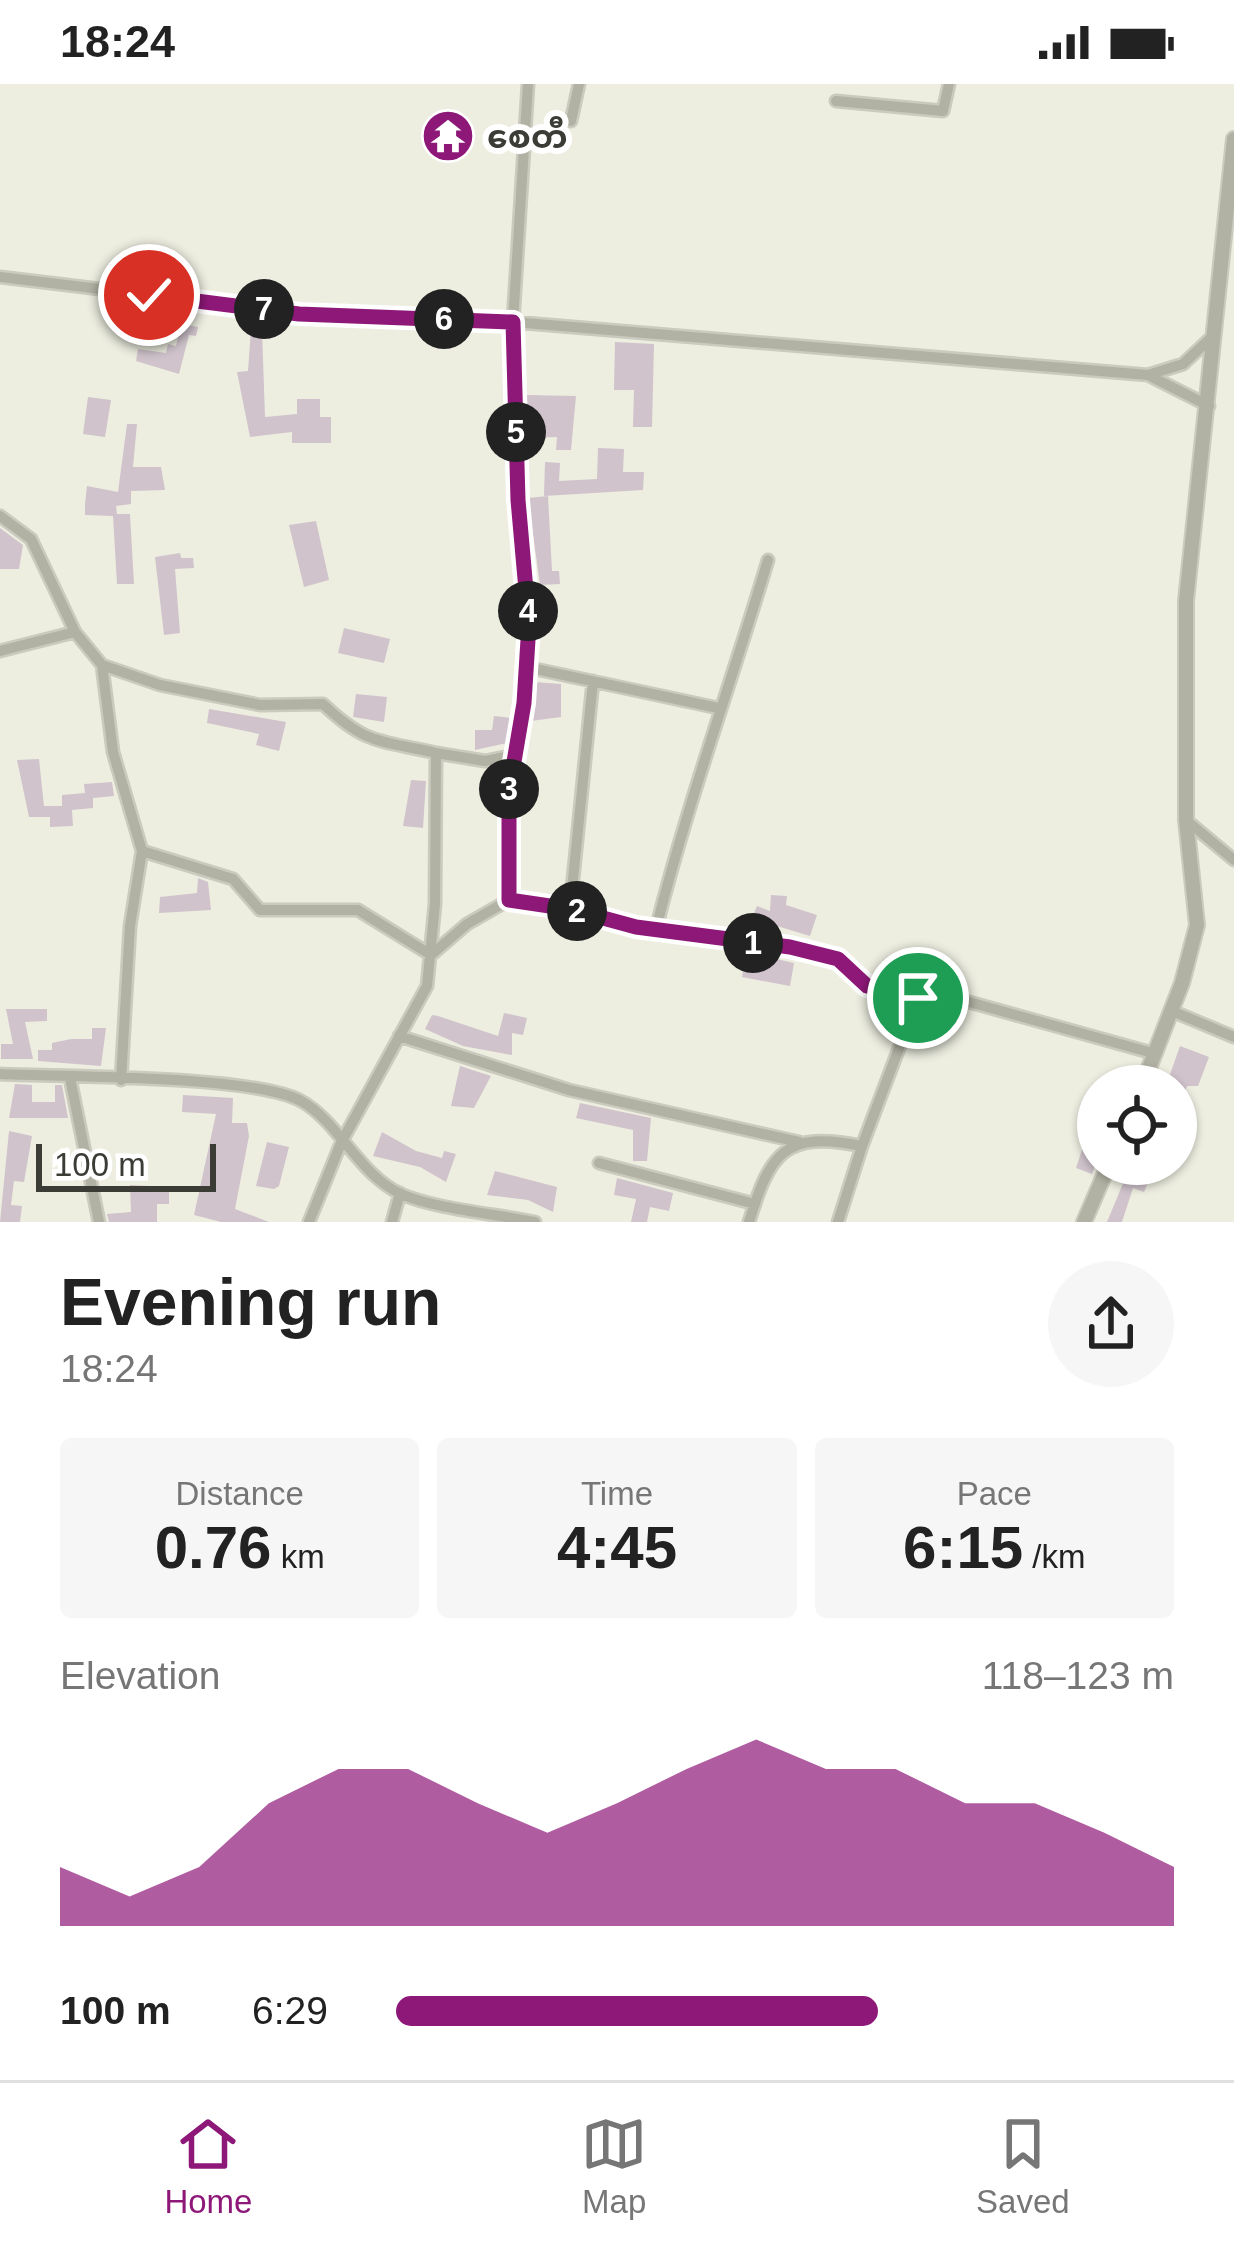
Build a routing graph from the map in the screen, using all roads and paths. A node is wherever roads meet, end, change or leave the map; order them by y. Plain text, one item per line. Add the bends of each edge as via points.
1 (528, 84) edge
2 (579, 84) edge
3 (949, 84) edge
4 (836, 101) dead end
5 (571, 121) dead end
6 (1234, 139) edge
7 (0, 277) edge
8 (513, 322) junction
9 (1214, 335) junction
10 (1148, 375) junction
11 (1209, 406) junction
12 (0, 516) edge
13 (768, 560) dead end
14 (75, 632) junction
15 (0, 651) edge
16 (102, 665) junction
17 (526, 667) junction
18 (593, 681) junction
19 (718, 708) junction
20 (436, 753) junction
21 (515, 754) junction
22 (1186, 820) junction
23 (142, 851) junction
24 (1234, 860) edge
25 (509, 900) junction
26 (570, 909) junction
27 (656, 929) junction
28 (431, 955) junction
29 (918, 998) junction
30 (1172, 1011) junction
31 (399, 1036) junction
32 (1234, 1037) edge
33 (1156, 1054) junction
34 (1151, 1065) edge
35 (0, 1074) edge
36 (70, 1078) junction
37 (121, 1080) junction
38 (799, 1142) junction
39 (341, 1143) junction
40 (862, 1146) junction
41 (599, 1163) dead end
42 (1100, 1185) edge
43 (400, 1193) junction
44 (754, 1204) junction
45 (99, 1222) edge
46 (309, 1222) edge
47 (392, 1222) edge
48 (535, 1222) edge
49 (749, 1222) edge
50 (838, 1222) edge
51 (1084, 1222) edge

1 - 8 street
2 - 5 street
3 - 4 street via 944,111
6 - 9 street
7 - 8 street via 299,314
8 - 10 street
8 - 17 street
9 - 10 street via 1183,364
9 - 11 street
10 - 11 street
11 - 22 street via 1186,601
12 - 14 street via 32,539
13 - 19 street
14 - 15 street
14 - 16 street
16 - 20 street via 260,705 323,704 382,746
16 - 23 street via 113,752
17 - 18 street
17 - 21 street
18 - 19 street
18 - 26 street
19 - 27 street
20 - 21 street via 485,761
20 - 28 street
21 - 25 street
22 - 24 street
22 - 30 street via 1197,925
23 - 28 street via 233,879 260,910 358,910
23 - 37 street
25 - 26 street
25 - 28 street
26 - 27 street
27 - 29 street via 838,959 867,986
28 - 31 street via 427,986
29 - 33 street via 969,1002
29 - 40 street
30 - 32 street
30 - 33 street
31 - 38 street via 568,1090
31 - 39 street
33 - 34 street
35 - 36 street
36 - 37 street
36 - 45 street
37 - 39 street via 287,1095 305,1102
38 - 40 street
38 - 44 street via 775,1156
39 - 43 street
39 - 46 street
40 - 50 street
41 - 44 street
42 - 51 street
43 - 47 street
43 - 48 street
44 - 49 street

